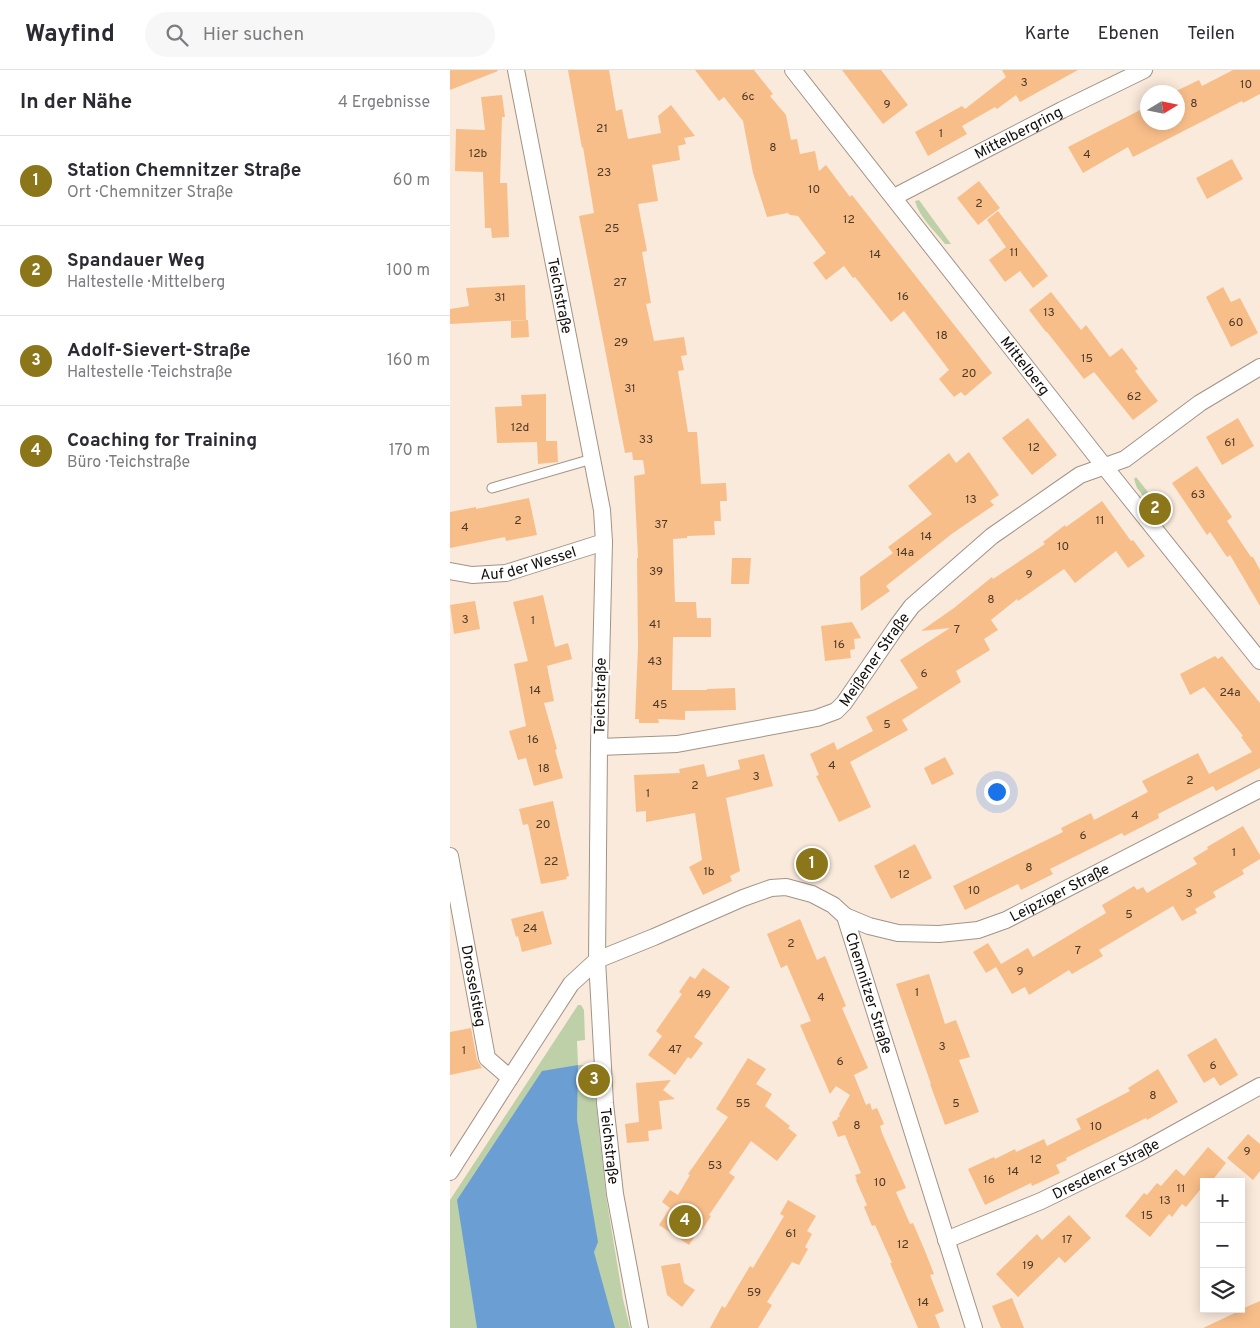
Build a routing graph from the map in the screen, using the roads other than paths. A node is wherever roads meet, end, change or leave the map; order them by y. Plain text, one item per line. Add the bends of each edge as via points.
1 (516, 70) edge
2 (793, 70) edge
3 (1144, 70) edge
4 (894, 197) junction
5 (1260, 367) edge
6 (592, 459) junction
7 (1104, 466) junction
8 (492, 488) dead end
9 (604, 542) junction
10 (450, 571) edge
11 (1260, 661) edge
12 (599, 747) junction
13 (1260, 789) edge
14 (450, 856) edge
15 (845, 916) junction
16 (597, 960) junction
17 (510, 1078) junction
18 (1260, 1086) edge
19 (450, 1172) edge
20 (946, 1240) junction
21 (640, 1328) edge
22 (974, 1328) edge

1 - 6 street, Teichstraße
2 - 4 street, Mittelberg
3 - 4 street, Mittelbergring
4 - 7 street, Mittelberg
5 - 7 street via 1200,403 1125,459
6 - 8 lane
6 - 9 street, Teichstraße via 602,510
7 - 11 street, Mittelberg
7 - 12 street, Meißener Straße via 1080,475 992,536 912,606 836,711 816,718 677,744
9 - 10 street, Auf der Wessel via 506,573
9 - 12 street, Teichstraße
12 - 16 street, Teichstraße
13 - 15 street, Leipziger Straße via 1006,920 978,930 939,934 898,933
14 - 17 street, Drosselstieg via 487,1058
15 - 16 street, Chemnitzer Straße via 812,894 786,887 771,888
15 - 20 street, Chemnitzer Straße
16 - 17 street via 572,984
16 - 21 street, Teichstraße via 605,1103 615,1194
17 - 19 street
18 - 20 street, Dresdener Straße via 1137,1154 1041,1201
20 - 22 street, Chemnitzer Straße

